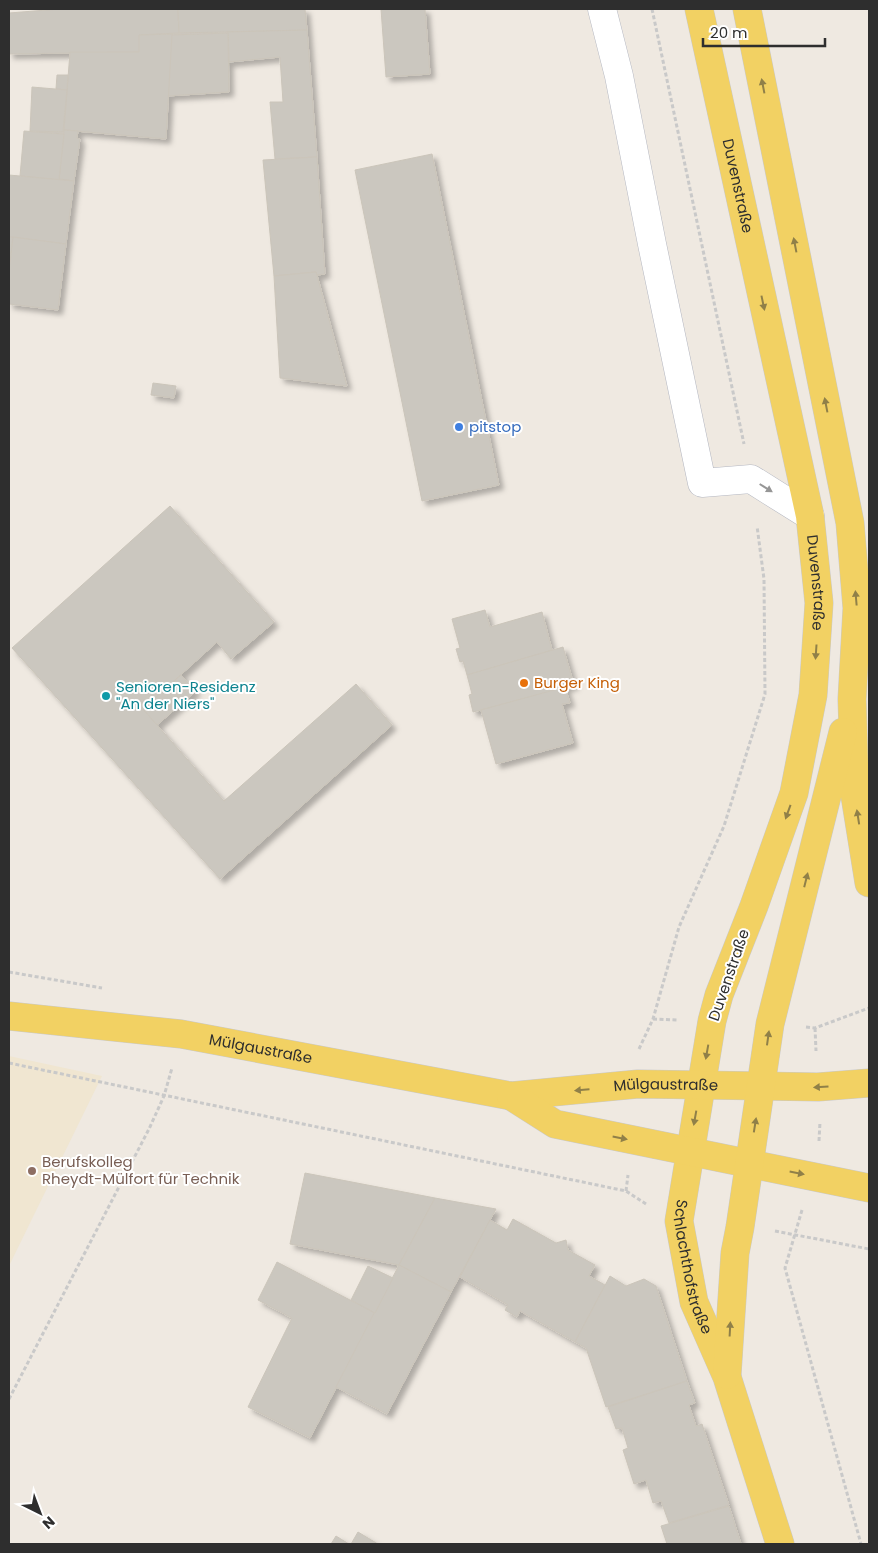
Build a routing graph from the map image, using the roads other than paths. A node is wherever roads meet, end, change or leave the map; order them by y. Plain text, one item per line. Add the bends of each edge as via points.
1 (602, 9) edge
2 (699, 9) edge
3 (747, 9) edge
4 (810, 516) junction
5 (852, 699) junction
6 (869, 882) edge
7 (9, 1016) edge
8 (869, 1083) edge
9 (701, 1085) junction
10 (761, 1086) junction
11 (511, 1096) junction
12 (690, 1152) junction
13 (750, 1164) junction
14 (869, 1188) edge
15 (727, 1377) junction
16 (780, 1544) edge

1 -> 4 lane via 619,76 702,483 751,479
2 -> 4 main road, Duvenstraße
5 -> 3 main road via 857,608 850,523
4 -> 9 main road, Duvenstraße via 819,603 810,715 794,793 719,995
6 -> 5 main road via 855,796
10 -> 5 main road via 770,1024
7 - 11 main road, Mülgaustraße via 181,1034
8 -> 10 main road, Mülgaustraße via 818,1087
9 - 10 main road, Mülgaustraße
9 -> 11 main road, Mülgaustraße via 638,1084
9 -> 12 main road, Duvenstraße
13 -> 10 main road
11 -> 12 main road, Mülgaustraße via 555,1124
12 - 13 main road, Mülgaustraße
12 - 15 main road, Schlachthofstraße via 678,1221 694,1302
13 -> 14 main road, Mülgaustraße
15 -> 13 main road, Schlachthofstraße via 735,1253
15 - 16 main road, Schlachthofstraße

